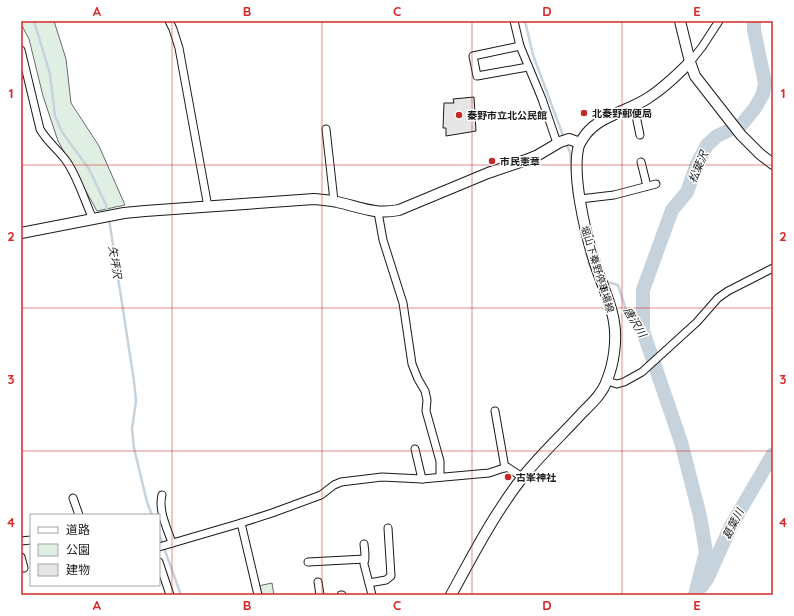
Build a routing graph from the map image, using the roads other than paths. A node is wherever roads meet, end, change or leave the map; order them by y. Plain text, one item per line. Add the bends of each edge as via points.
1 (169, 21) edge
2 (514, 21) edge
3 (680, 21) edge
4 (719, 21) edge
5 (520, 46) junction
6 (21, 50) edge
7 (690, 62) junction
8 (528, 67) junction
9 (634, 106) junction
10 (326, 129) dead end
11 (640, 135) dead end
12 (562, 141) junction
13 (580, 143) junction
14 (641, 162) dead end
15 (773, 164) edge
16 (656, 184) dead end
17 (647, 186) junction
18 (580, 199) junction
19 (334, 201) junction
20 (208, 207) junction
21 (378, 212) junction
22 (93, 219) junction
23 (21, 233) edge
24 (773, 268) edge
25 (607, 381) junction
26 (495, 411) dead end
27 (416, 449) dead end
28 (505, 468) junction
29 (440, 477) junction
30 (522, 477) junction
31 (422, 479) junction
32 (162, 495) dead end
33 (74, 498) dead end
34 (79, 514) edge
35 (241, 523) junction
36 (388, 528) dead end
37 (170, 543) junction
38 (364, 544) dead end
39 (160, 547) edge
40 (21, 557) edge
41 (365, 559) junction
42 (308, 562) dead end
43 (160, 565) edge
44 (25, 568) edge
45 (318, 582) dead end
46 (369, 583) junction
47 (170, 595) edge
48 (258, 595) edge
49 (320, 595) edge
50 (372, 595) edge
51 (451, 595) edge

1 - 20 street via 179,48
2 - 5 street
3 - 7 street
4 - 7 street
5 - 8 street
5 - 8 street via 473,56 477,76
6 - 22 street via 40,129 45,139 72,169
7 - 9 street via 658,91
7 - 15 street via 695,76 738,132
8 - 12 street
9 - 11 street
9 - 13 street via 597,124 587,132
10 - 19 street
12 - 13 street
12 - 21 street via 538,155 399,210
13 - 18 street, 堀山下秦野停車場線 via 577,156
14 - 17 street
16 - 17 street
17 - 18 street via 614,195
18 - 25 street, 堀山下秦野停車場線 via 585,230 614,322 615,337
19 - 20 street
19 - 21 street
20 - 22 street via 145,211
21 - 29 street via 383,240 403,304 412,364 425,391 426,412 440,461
22 - 23 street
24 - 25 street via 718,298 697,322 642,372 617,384
25 - 30 street, 堀山下秦野停車場線 via 593,401
26 - 28 street
27 - 31 street
28 - 29 street via 489,473
28 - 30 street
29 - 31 street
30 - 51 street, 堀山下秦野停車場線 via 500,508
31 - 35 street via 382,477 341,482 321,495
32 - 37 street via 161,508
33 - 34 street
35 - 37 street
35 - 48 street
36 - 46 street via 390,576 386,580
37 - 39 street
38 - 41 street
40 - 44 street
41 - 42 street
41 - 46 street
43 - 47 street
45 - 49 street
46 - 50 street

